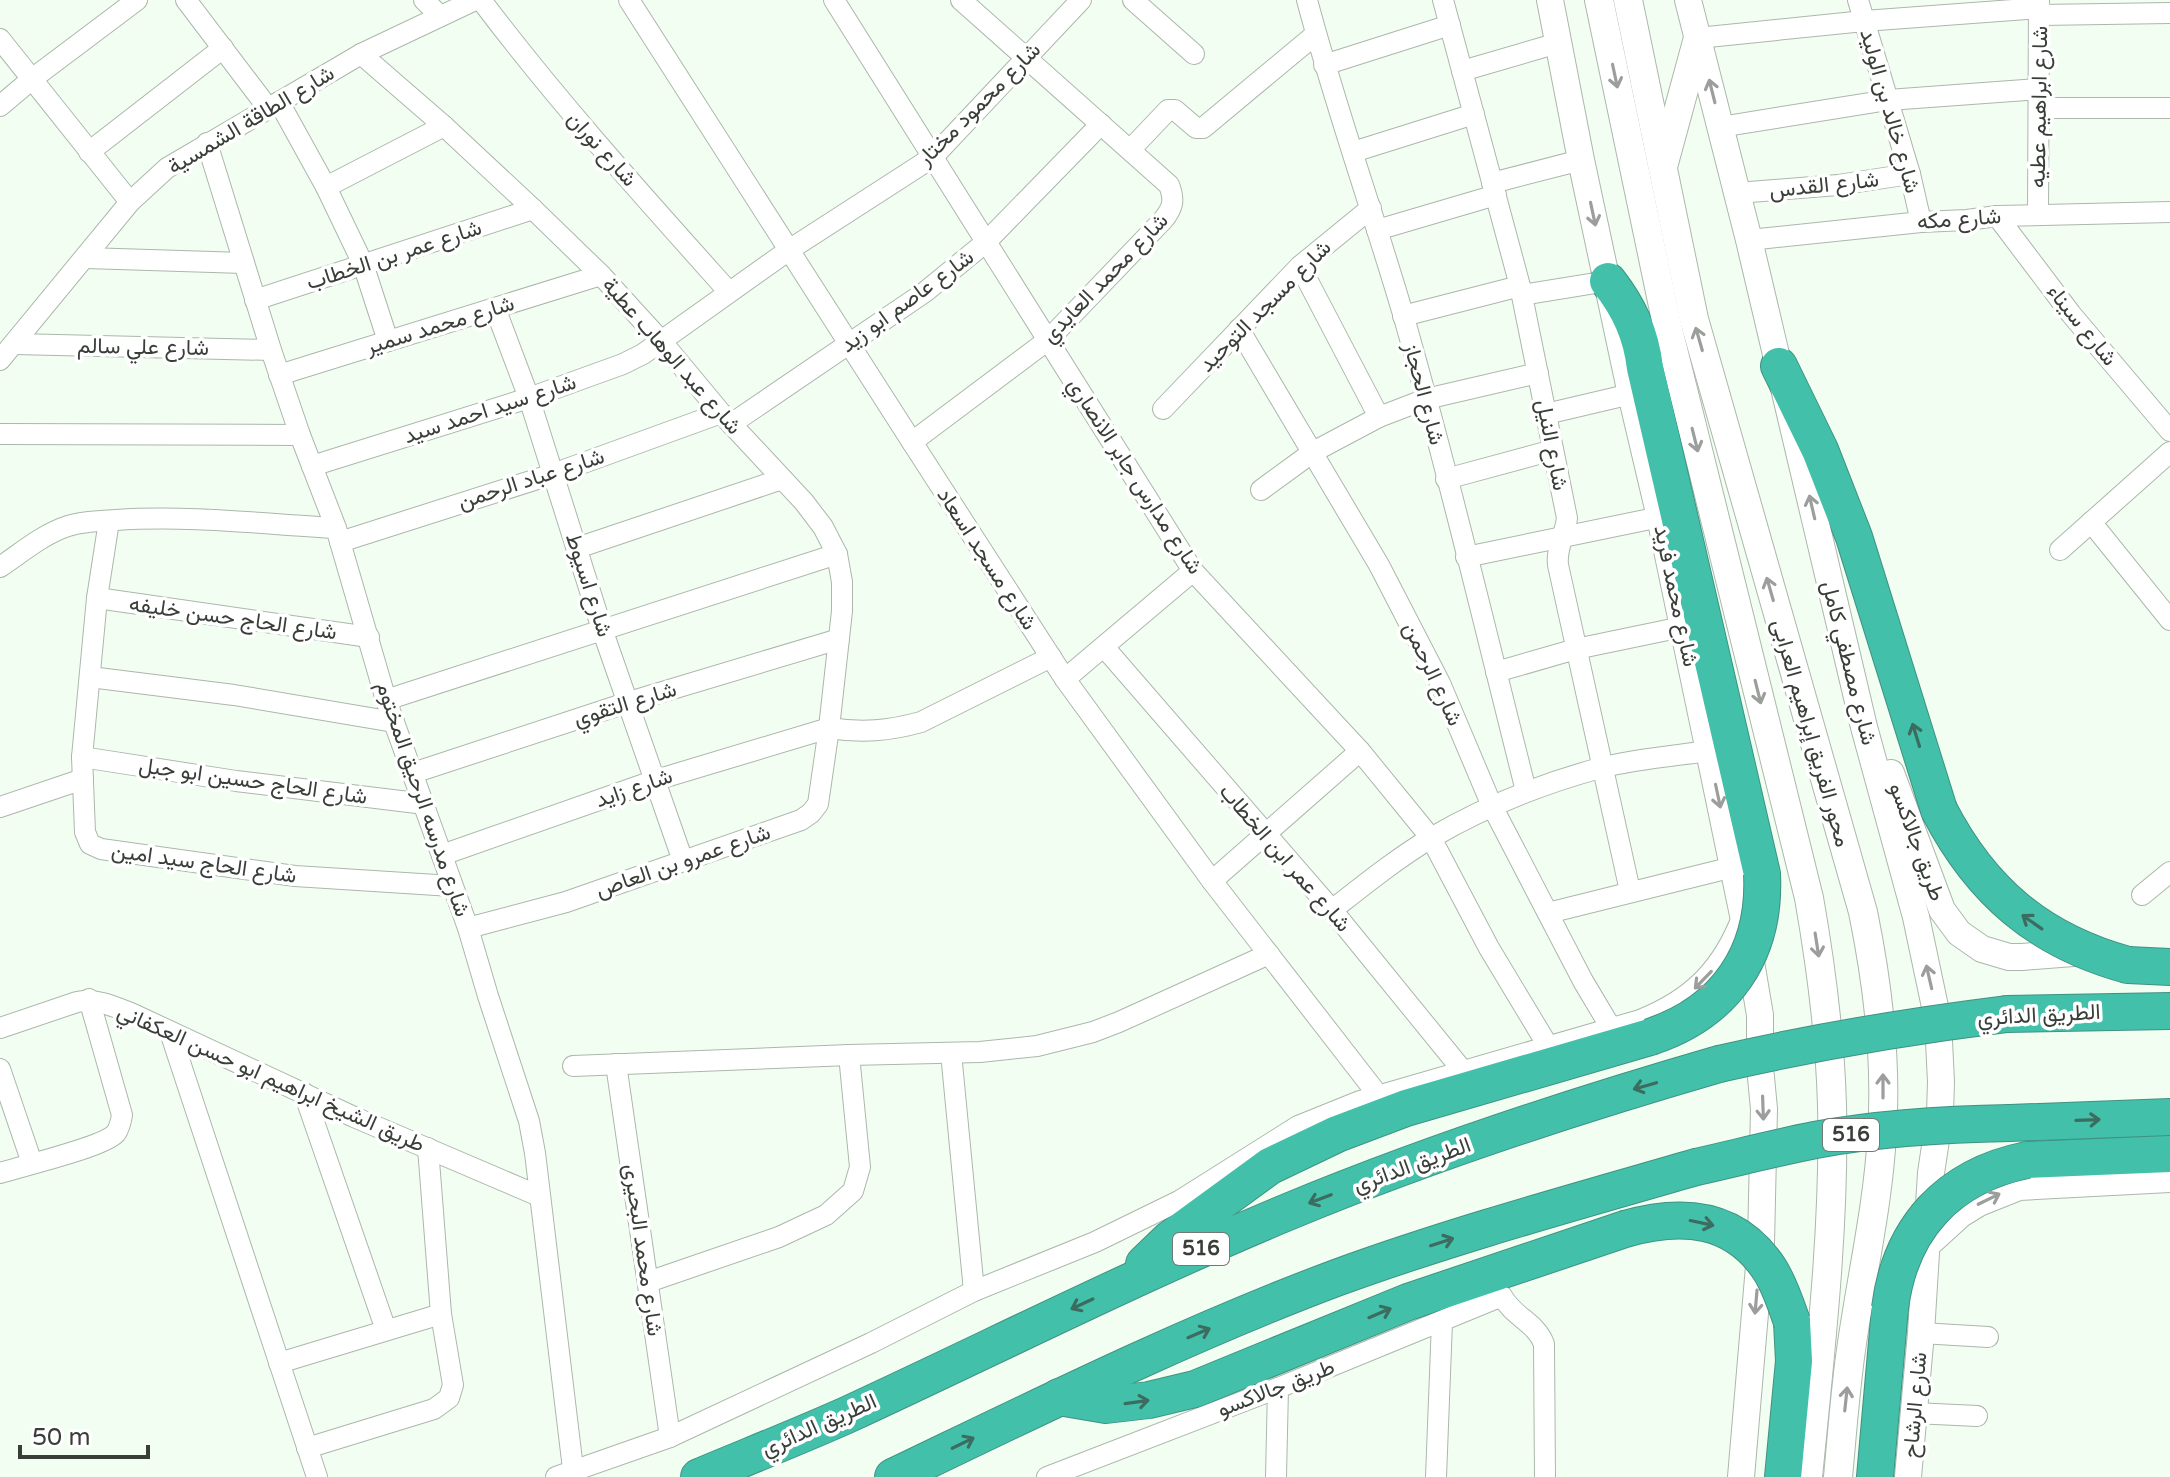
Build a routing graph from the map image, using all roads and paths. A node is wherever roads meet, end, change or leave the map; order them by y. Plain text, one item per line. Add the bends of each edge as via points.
1 (137, 0) edge
2 (186, 0) edge
3 (424, 0) edge
4 (478, 0) edge
5 (629, 0) edge
6 (834, 0) edge
7 (961, 0) edge
8 (1081, 0) edge
9 (1133, 0) edge
10 (1307, 0) edge
11 (1443, 0) edge
12 (1550, 0) edge
13 (1688, 0) edge
14 (1858, 0) edge
15 (1606, 1) edge
16 (2040, 8) edge
17 (2170, 13) edge
18 (440, 16) junction
19 (1864, 21) junction
20 (1450, 25) junction
21 (1316, 34) junction
22 (1698, 38) junction
23 (1558, 43) junction
24 (2, 45) edge
25 (223, 48) junction
26 (361, 54) junction
27 (1194, 54) dead end
28 (1028, 58) junction
29 (1324, 65) junction
30 (1462, 71) junction
31 (32, 79) junction
32 (2039, 98) junction
33 (1888, 100) junction
34 (274, 105) junction
35 (0, 106) edge
36 (2170, 108) edge
37 (1474, 114) junction
38 (1101, 124) junction
39 (444, 126) junction
40 (1720, 127) junction
41 (207, 143) junction
42 (1130, 150) junction
43 (89, 152) junction
44 (1353, 152) junction
45 (933, 157) junction
46 (1581, 160) junction
47 (1662, 168) junction
48 (1910, 174) junction
49 (326, 187) junction
50 (1494, 189) junction
51 (1737, 193) junction
52 (130, 202) junction
53 (1371, 208) junction
54 (533, 209) junction
55 (2170, 212) edge
56 (2038, 215) junction
57 (1997, 216) junction
58 (1921, 222) junction
59 (1377, 230) junction
60 (1749, 240) junction
61 (986, 242) junction
62 (789, 250) junction
63 (86, 258) junction
64 (244, 263) junction
65 (363, 264) junction
66 (1300, 266) junction
67 (601, 275) junction
68 (1608, 281) junction
69 (1521, 291) junction
70 (729, 292) junction
71 (255, 300) junction
72 (495, 308) junction
73 (1403, 316) junction
74 (1239, 329) junction
75 (1048, 340) junction
76 (388, 341) junction
77 (662, 342) junction
78 (15, 344) junction
79 (849, 345) junction
80 (271, 350) junction
81 (0, 360) edge
82 (1779, 366) junction
83 (1538, 373) junction
84 (279, 375) junction
85 (1631, 394) junction
86 (529, 398) junction
87 (1426, 399) junction
88 (1163, 409) dead end
89 (1546, 414) junction
90 (1379, 417) junction
91 (726, 419) junction
92 (2170, 431) edge
93 (0, 434) edge
94 (300, 435) junction
95 (912, 442) junction
96 (1553, 450) junction
97 (1313, 452) junction
98 (2170, 452) edge
99 (312, 466) junction
100 (553, 474) junction
101 (782, 479) junction
102 (1446, 479) junction
103 (1261, 490) dead end
104 (1660, 517) junction
105 (109, 521) junction
106 (2091, 522) junction
107 (338, 535) junction
108 (1562, 536) junction
109 (577, 548) junction
110 (2060, 550) dead end
111 (837, 554) junction
112 (1466, 557) junction
113 (0, 567) edge
114 (1193, 571) junction
115 (97, 598) junction
116 (2170, 620) edge
117 (1682, 627) junction
118 (602, 629) junction
119 (369, 637) junction
120 (839, 639) junction
121 (1104, 647) junction
122 (1576, 649) junction
123 (1051, 657) junction
124 (1496, 672) junction
125 (90, 677) junction
126 (1065, 679) junction
127 (386, 700) junction
128 (629, 702) junction
129 (394, 722) junction
130 (1864, 727) junction
131 (829, 728) junction
132 (1360, 751) junction
133 (1709, 751) junction
134 (82, 757) junction
135 (1602, 767) junction
136 (413, 773) junction
137 (83, 779) junction
138 (656, 780) junction
139 (1526, 791) junction
140 (1, 804) edge
141 (425, 804) junction
142 (1492, 806) junction
143 (1265, 834) junction
144 (1431, 838) junction
145 (442, 855) junction
146 (683, 861) junction
147 (1748, 870) junction
148 (2170, 872) edge
149 (1212, 881) junction
150 (452, 886) junction
151 (1630, 891) junction
152 (2142, 895) dead end
153 (1332, 910) junction
154 (1548, 913) junction
155 (1743, 915) junction
156 (468, 928) junction
157 (2170, 949) edge
158 (1269, 954) junction
159 (2170, 967) edge
160 (89, 999) junction
161 (2170, 1011) edge
162 (0, 1028) edge
163 (1611, 1028) junction
164 (170, 1032) junction
165 (1548, 1046) junction
166 (951, 1053) junction
167 (849, 1055) junction
168 (616, 1064) junction
169 (573, 1066) dead end
170 (0, 1069) edge
171 (1463, 1071) junction
172 (304, 1093) junction
173 (1378, 1095) junction
174 (2170, 1117) edge
175 (428, 1148) junction
176 (2170, 1154) edge
177 (32, 1163) junction
178 (0, 1173) edge
179 (2170, 1179) edge
180 (539, 1196) junction
181 (1927, 1245) junction
182 (648, 1282) junction
183 (1124, 1284) junction
184 (974, 1291) junction
185 (441, 1314) junction
186 (1442, 1322) junction
187 (386, 1330) junction
188 (1921, 1333) junction
189 (1988, 1337) dead end
190 (279, 1363) junction
191 (1278, 1388) junction
192 (1059, 1397) junction
193 (1914, 1413) junction
194 (1977, 1416) dead end
195 (670, 1437) junction
196 (307, 1448) junction
197 (568, 1475) edge
198 (317, 1477) edge
199 (699, 1477) edge
200 (893, 1477) edge
201 (1047, 1477) edge
202 (1276, 1477) edge
203 (1436, 1477) edge
204 (1545, 1477) edge
205 (1741, 1477) edge
206 (1783, 1477) edge
207 (1808, 1477) edge
208 (1838, 1477) edge
209 (1875, 1477) edge
210 (1908, 1477) edge

1 - 31 street
2 - 25 street
3 - 18 street
4 - 18 street, شارع الطاقة الشمسية
4 - 70 street, شارع نوران via 574,118
5 - 62 street, شارع مسجد اسعاد
6 - 45 street, شارع مدارس جابر الانصاري
7 - 28 street, شارع محمد العايدي
8 - 28 street, شارع محمود مختار
9 - 27 street
10 - 21 street, شارع الحجاز
11 - 20 street, شارع النيل
12 - 23 street, شارع محمد فريد
13 - 22 street, شارع مصطفي كامل
14 - 19 street, شارع خالد بن الوليد
15 - 47 main road, محور الفريق إبراهيم العرابى
15 -> 207 main road, محور الفريق إبراهيم العرابى via 1667,325 1818,949 1832,1155
16 - 17 street
16 - 19 street
16 - 32 street, شارع ابراهيم عطيه
18 - 26 street, شارع الطاقة الشمسية
19 - 22 street
19 - 33 street, شارع خالد بن الوليد
20 - 29 street
20 - 30 street, شارع النيل
21 - 29 street, شارع الحجاز
21 - 42 street via 1203,128 1168,110
40 -> 22 street, شارع مصطفي كامل
22 - 47 main road
23 - 30 street
23 - 46 street, شارع محمد فريد
24 - 31 street
25 - 34 street
25 - 43 street
26 - 34 street, شارع الطاقة الشمسية
26 - 39 street, شارع عبد الوهاب عطية
28 - 38 street, شارع محمد العايدي
28 - 45 street, شارع محمود مختار
29 - 44 street, شارع الحجاز
30 - 37 street, شارع النيل
31 - 35 street
31 - 43 street
32 - 33 street
32 - 36 street
32 - 56 street, شارع ابراهيم عطيه
33 - 40 street
33 - 48 street, شارع خالد بن الوليد
34 - 41 street, شارع الطاقة الشمسية
34 - 49 street
37 - 44 street
37 - 50 street, شارع النيل
38 - 42 street, شارع محمد العايدي
38 - 61 street, شارع عاصم ابو زيد
39 - 49 street
39 - 54 street, شارع عبد الوهاب عطية
40 - 51 street, شارع مصطفي كامل
41 - 52 street, شارع الطاقة الشمسية via 167,168
41 - 64 street, شارع مدرسه الرحيق المختوم
42 - 75 street, شارع محمد العايدي via 1169,185 1172,210
43 - 52 street
44 - 53 street, شارع الحجاز
45 - 61 street, شارع مدارس جابر الانصاري
45 - 62 street, شارع محمود مختار
46 - 50 street
46 -> 68 street, شارع محمد فريد
208 -> 47 main road, محور الفريق إبراهيم العرابى via 1882,1136 1879,1000 1863,912 1694,319
48 - 51 street, شارع القدس
48 - 58 street, شارع خالد بن الوليد
49 - 65 street
50 - 59 street
50 - 69 street, شارع النيل
51 - 60 street, شارع مصطفي كامل
52 - 63 street, شارع الطاقة الشمسية
53 - 59 street, شارع الحجاز
53 - 66 street, شارع مسجد التوحيد
54 - 65 street, شارع عمر بن الخطاب
54 - 67 street, شارع عبد الوهاب عطية
55 - 56 street, شارع مكه
56 - 57 street, شارع مكه
57 - 58 street, شارع مكه
57 - 92 street, شارع سيناء
58 - 60 street, شارع مكه
59 - 73 street, شارع الحجاز
60 - 82 street, شارع مصطفي كامل
61 - 75 street, شارع مدارس جابر الانصاري
61 - 79 street, شارع عاصم ابو زيد
62 - 70 street, شارع محمود مختار
62 - 79 street, شارع مسجد اسعاد
63 - 64 street
63 - 78 street, شارع الطاقة الشمسية
64 - 71 street, شارع مدرسه الرحيق المختوم
65 - 71 street, شارع عمر بن الخطاب
65 - 76 street
66 - 74 street, شارع مسجد التوحيد
66 - 90 street
67 - 72 street, شارع محمد سمير
67 - 77 street, شارع عبد الوهاب عطية
68 - 69 street
68 - 85 street, شارع محمد فريد
68 - 147 highway via 1630,313 1643,349
69 - 73 street
69 - 83 street, شارع النيل
70 - 77 street, شارع سيد احمد سيد
71 - 80 street, شارع مدرسه الرحيق المختوم
72 - 76 street, شارع محمد سمير
72 - 86 street, شارع اسيوط
73 - 87 street, شارع الحجاز
74 - 88 street, شارع مسجد التوحيد
74 - 97 street, شارع الرحمن
75 - 95 street, شارع محمد العايدي
75 - 114 street, شارع مدارس جابر الانصاري
76 - 84 street, شارع محمد سمير
77 - 86 street, شارع سيد احمد سيد via 623,364
77 - 91 street, شارع عبد الوهاب عطية
78 - 80 street, شارع علي سالم
78 - 81 street, شارع الطاقة الشمسية
79 - 91 street, شارع عاصم ابو زيد
79 - 95 street, شارع مسجد اسعاد
80 - 84 street, شارع مدرسه الرحيق المختوم
130 -> 82 street, شارع مصطفي كامل
159 -> 82 highway, bridge via 2128,965 2079,949 2014,908 1963,853 1939,810 1849,523
83 - 87 street
83 - 89 street, شارع النيل
84 - 94 street, شارع مدرسه الرحيق المختوم
85 - 89 street
85 - 104 street, شارع محمد فريد
86 - 99 street, شارع سيد احمد سيد
86 - 100 street, شارع اسيوط
87 - 90 street
87 - 102 street, شارع الحجاز
89 - 96 street, شارع النيل
90 - 97 street
91 - 100 street, شارع عباد الرحمن
91 - 101 street, شارع عبد الوهاب عطية
93 - 94 street
94 - 99 street, شارع مدرسه الرحيق المختوم
95 - 123 street, شارع مسجد اسعاد
96 - 102 street
96 - 108 street, شارع النيل via 1567,518
97 - 103 street
97 - 142 street, شارع الرحمن via 1440,683
98 - 106 street
99 - 107 street, شارع مدرسه الرحيق المختوم
100 - 107 street, شارع عباد الرحمن
100 - 109 street, شارع اسيوط
101 - 109 street
101 - 111 street, شارع عبد الوهاب عطية via 823,527
102 - 112 street, شارع الحجاز
104 - 108 street
104 - 117 street, شارع محمد فريد
105 - 107 street via 205,521
105 - 113 street via 68,525
105 - 115 street, شارع الحاج سيد امين
106 - 110 street
106 - 116 street
107 - 119 street, شارع مدرسه الرحيق المختوم
108 - 112 street
108 - 122 street, شارع النيل via 1558,565
109 - 118 street, شارع اسيوط
111 - 118 street
111 - 120 street, شارع عبد الوهاب عطية
112 - 124 street, شارع الحجاز
114 - 121 street
114 - 132 street, شارع مدارس جابر الانصاري
115 - 119 street, شارع الحاج حسن خليفه
115 - 125 street, شارع الحاج سيد امين
117 - 122 street
117 - 133 street, شارع محمد فريد
118 - 127 street
118 - 128 street, شارع اسيوط
119 - 127 street, شارع مدرسه الرحيق المختوم
120 - 128 street, شارع التقوي
120 - 131 street, شارع عبد الوهاب عطية
121 - 126 street
121 - 143 street, شارع عمر ابن الخطاب
122 - 124 street
122 - 135 street, شارع النيل
123 - 126 street, شارع مسجد اسعاد
123 - 131 street via 921,722 875,732
124 - 139 street, شارع الحجاز
125 - 129 street
125 - 134 street, شارع الحاج سيد امين
126 - 149 street, شارع مسجد اسعاد
127 - 129 street, شارع مدرسه الرحيق المختوم
128 - 136 street, شارع التقوي
128 - 138 street, شارع اسيوط
129 - 136 street, شارع مدرسه الرحيق المختوم
130 - 157 street, طريق جالاكسو via 1894,779 1942,910 1970,941 1995,954 2022,957
181 -> 130 street, شارع مصطفي كامل via 1941,1082 1938,1021 1916,917
131 - 138 street, شارع زايد
131 - 146 street, شارع عمرو بن العاص via 818,804 811,813
132 - 143 street
132 - 144 street, شارع مدارس جابر الانصاري
133 - 135 street
133 -> 147 street, شارع محمد فريد
134 - 137 street, شارع الحاج سيد امين
134 - 141 street, شارع الحاج حسين ابو جبل
135 - 139 street
135 - 151 street, شارع النيل
136 - 141 street, شارع مدرسه الرحيق المختوم
137 - 140 street
137 - 150 street, شارع الحاج سيد امين via 85,832 90,844 101,849 295,876
138 - 145 street, شارع زايد
138 - 146 street, شارع اسيوط
139 - 142 street
141 - 145 street, شارع مدرسه الرحيق المختوم
142 - 144 street
142 - 154 street, شارع الرحمن
143 - 149 street
143 - 153 street, شارع عمر ابن الخطاب
144 - 153 street
144 - 165 street, شارع مدارس جابر الانصاري
145 - 150 street, شارع مدرسه الرحيق المختوم
146 - 156 street, شارع عمرو بن العاص via 566,902
147 - 151 street
147 - 155 street, شارع محمد فريد
147 - 183 highway, bridge via 1762,903 1750,950 1717,999 1678,1027 1406,1108 1303,1149 1212,1207
148 - 152 street
149 - 158 street, شارع مسجد اسعاد
150 - 156 street, شارع مدرسه الرحيق المختوم
151 - 154 street
153 - 171 street, شارع عمر ابن الخطاب
154 - 163 street, شارع الرحمن
155 -> 163 street via 1728,949 1691,992 1658,1013
155 -> 205 street, شارع محمد فريد via 1760,1015 1764,1109 1761,1243
156 - 180 street, شارع مدرسه الرحيق المختوم via 529,1121
158 - 166 street via 1093,1032 1037,1046
158 - 173 street, شارع مسجد اسعاد
160 - 162 street, طريق الشيخ ابراهيم ابو حسن العكفاني
160 - 164 street, طريق الشيخ ابراهيم ابو حسن العكفاني
160 - 177 street via 122,1115 120,1125 100,1143
161 -> 183 highway, الطريق الدائري / 516, bridge via 2007,1014 1852,1036 1719,1064 1403,1167
163 - 165 street
164 - 172 street, طريق الشيخ ابراهيم ابو حسن العكفاني
164 - 190 street
165 - 171 street
166 - 167 street
166 - 184 street
167 - 168 street
167 - 182 street via 860,1167 853,1191 826,1215 779,1237
168 - 169 street
168 - 182 street, شارع محمد البحيرى
170 - 177 street
171 - 173 street
172 - 175 street, طريق الشيخ ابراهيم ابو حسن العكفاني
172 - 187 street
173 - 184 street via 1298,1126 1143,1219
192 -> 174 highway, 516, bridge via 1350,1274 1696,1167 1817,1140 1919,1126
175 - 180 street, طريق الشيخ ابراهيم ابو حسن العكفاني
175 - 185 street
176 - 209 highway, bridge via 2027,1160 1972,1179 1928,1215 1895,1275
177 - 178 street
181 -> 179 street via 1961,1214 2019,1187
180 - 197 street, شارع مدرسه الرحيق المختوم
181 - 188 street, شارع مصطفي كامل
182 - 195 street, شارع محمد البحيرى
183 -> 199 highway, الطريق الدائري / 516 via 847,1415
184 - 195 street
185 - 187 street
185 - 196 street via 453,1385 449,1398 434,1409
186 - 191 street, طريق جالاكسو
186 - 203 street
186 - 204 street, طريق جالاكسو via 1502,1296 1536,1329 1544,1344
187 - 190 street
188 - 189 street
188 - 193 street, شارع الرشاح
190 - 196 street
191 - 201 street, طريق جالاكسو
191 - 202 street
200 -> 192 highway, 516
192 -> 206 highway, bridge via 1106,1405 1195,1389 1408,1302 1625,1229 1670,1219 1694,1220 1717,1226 1756,1252 1781,1291 1792,1322 1794,1361
193 - 194 street
193 - 210 street, شارع الرشاح
195 - 197 street
196 - 198 street

